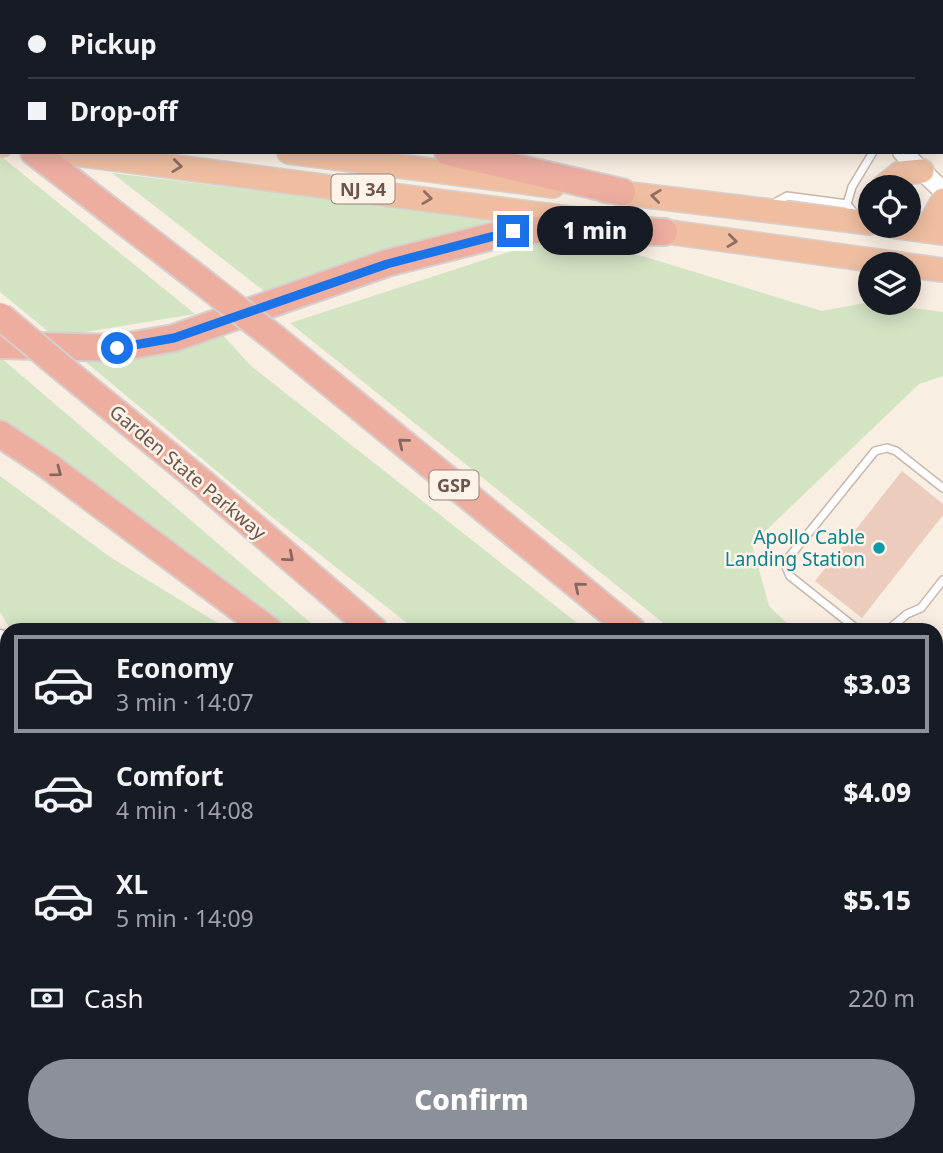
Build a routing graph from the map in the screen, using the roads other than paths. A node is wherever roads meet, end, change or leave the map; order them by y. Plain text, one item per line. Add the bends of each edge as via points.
1 (39, 154) edge
2 (304, 154) edge
3 (457, 154) edge
4 (872, 154) edge
5 (904, 154) edge
6 (61, 163) edge
7 (922, 172) junction
8 (859, 175) edge
9 (898, 175) edge
10 (858, 177) edge
11 (943, 191) edge
12 (622, 192) junction
13 (943, 200) edge
14 (858, 212) edge
15 (858, 216) edge
16 (664, 232) junction
17 (935, 232) edge
18 (943, 270) edge
19 (0, 316) edge
20 (0, 345) edge
21 (0, 434) edge
22 (943, 488) edge
23 (943, 580) edge
24 (259, 623) edge
25 (366, 623) edge
26 (623, 623) edge
27 (849, 623) edge
28 (896, 623) edge

1 - 6 highway, GSP
2 - 12 highway, NJ 34 via 542,186
3 - 12 highway
4 - 8 lane
5 - 7 street
6 -> 16 highway, NJ 34 via 513,209
26 -> 6 highway, GSP, bridge
7 - 9 highway
7 - 11 street
10 - 14 lane via 852,187
15 -> 12 highway
13 - 17 highway
16 -> 18 highway, NJ 34
16 - 20 highway via 513,231 387,264 174,338 77,349
19 -> 25 highway, Garden State Parkway, bridge
21 -> 24 highway
22 - 27 lane via 896,451 875,451 790,556 786,567 790,576
23 - 28 lane via 921,608

